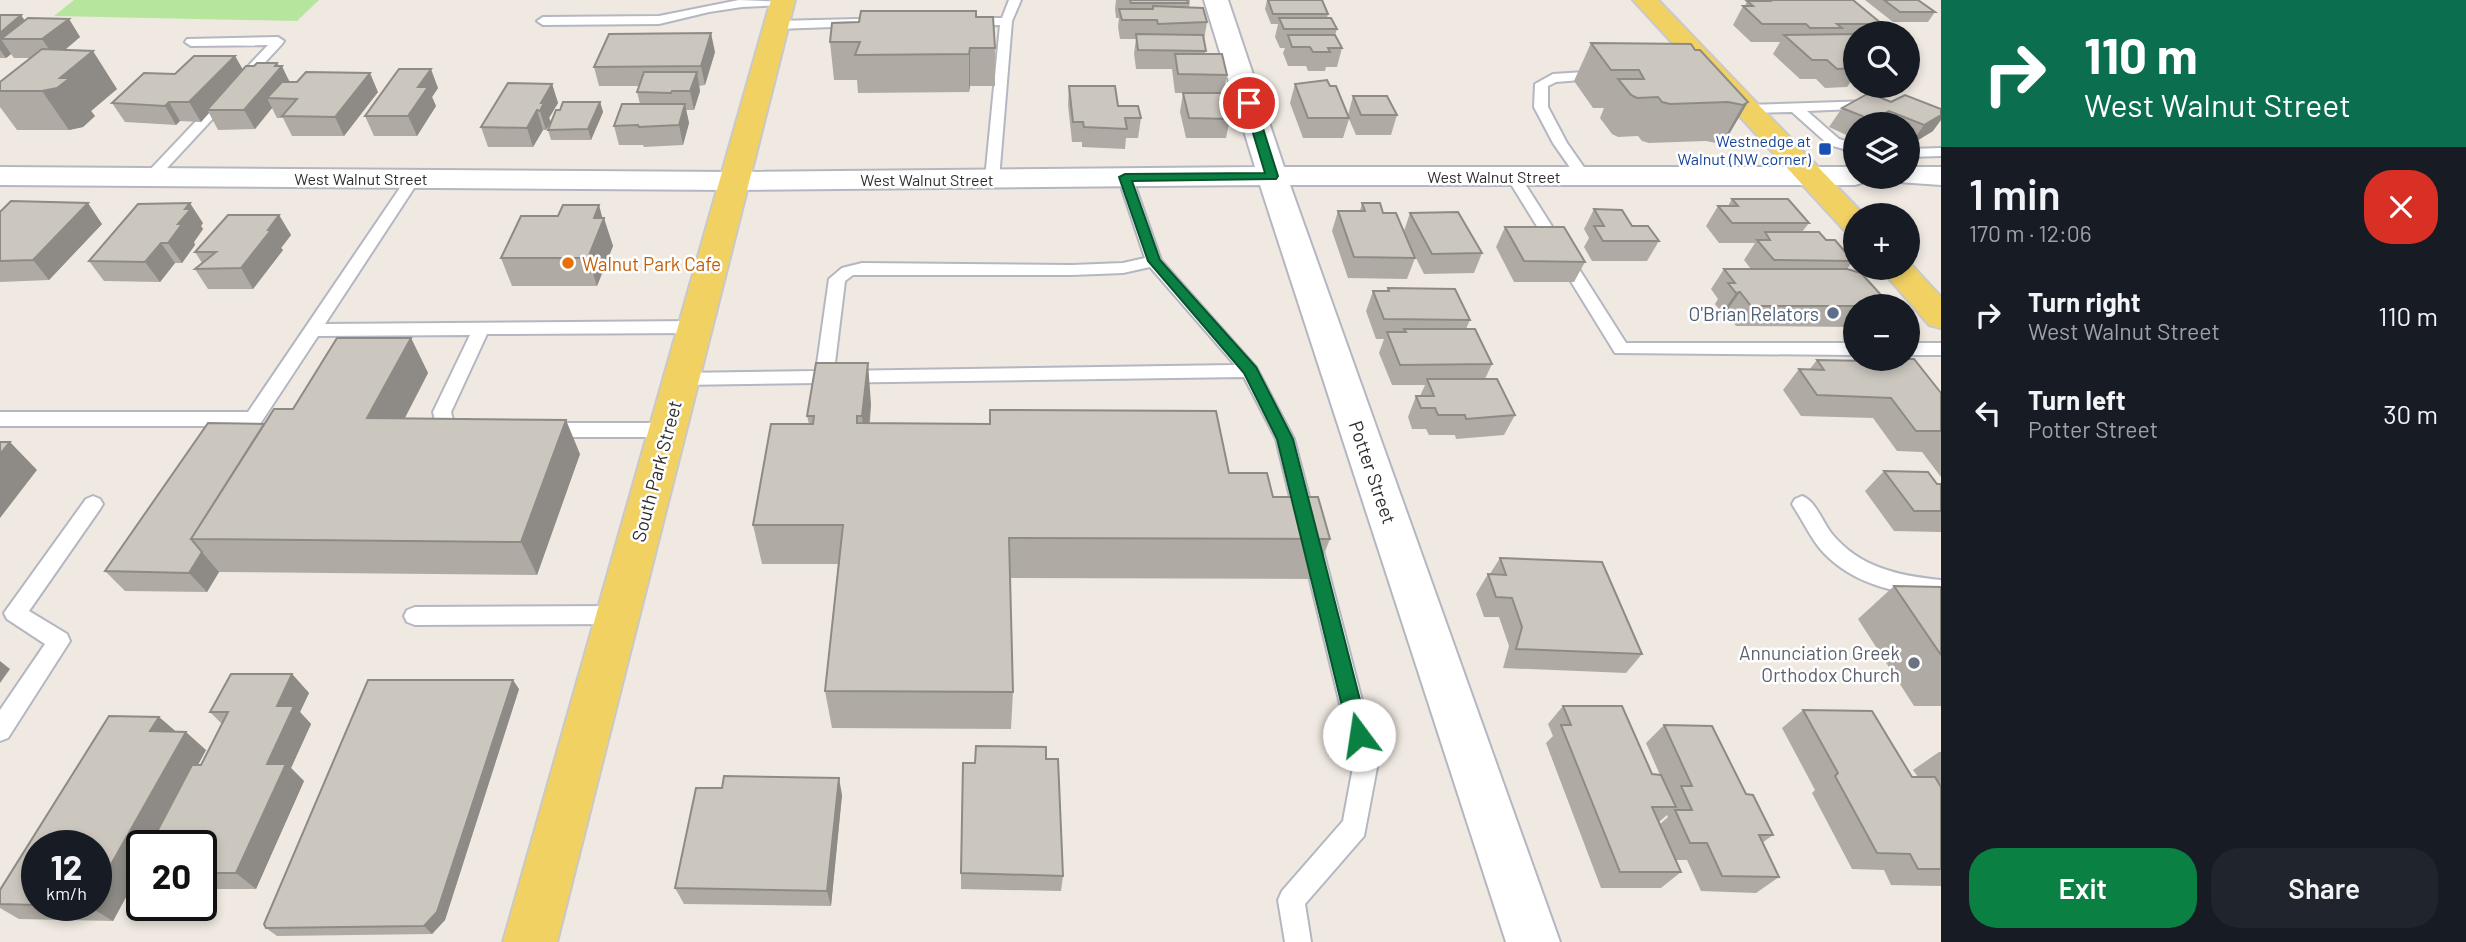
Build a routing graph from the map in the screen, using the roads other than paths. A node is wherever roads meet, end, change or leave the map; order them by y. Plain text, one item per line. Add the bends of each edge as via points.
1 (1015, 0) edge
2 (1216, 0) edge
3 (1645, 0) edge
4 (780, 9) edge
5 (543, 20) dead end
6 (1006, 21) junction
7 (953, 22) edge
8 (874, 23) edge
9 (191, 42) dead end
10 (1619, 75) edge
11 (1886, 105) edge
12 (1795, 107) junction
13 (1747, 109) junction
14 (1843, 145) edge
15 (13, 176) edge
16 (1272, 176) junction
17 (1513, 176) junction
18 (1583, 176) junction
19 (1811, 176) junction
20 (1843, 176) edge
21 (151, 177) junction
22 (1125, 177) junction
23 (413, 178) junction
24 (992, 178) junction
25 (733, 181) junction
26 (0, 201) edge
27 (1843, 211) edge
28 (1154, 261) junction
29 (1907, 280) edge
30 (1941, 317) edge
31 (694, 327) junction
32 (481, 329) junction
33 (313, 330) junction
34 (1843, 349) edge
35 (1920, 349) edge
36 (1941, 349) edge
37 (1251, 371) junction
38 (824, 377) junction
39 (680, 379) junction
40 (0, 419) edge
41 (481, 430) edge
42 (522, 430) edge
43 (666, 430) junction
44 (1802, 503) dead end
45 (93, 504) dead end
46 (1941, 589) edge
47 (618, 615) junction
48 (415, 616) dead end
49 (0, 730) edge
50 (530, 942) edge
51 (1298, 942) edge
52 (1533, 942) edge

1 - 6 lane
2 - 16 street, Potter Street
3 - 13 main road via 1705,76
4 - 5 lane via 720,6 659,20
4 - 8 lane
4 - 25 main road, South Park Street
6 - 7 lane
6 - 24 lane
9 - 21 lane via 278,41
10 - 18 lane via 1553,78 1541,84 1541,107
11 - 12 lane
12 - 13 lane
12 - 14 lane via 1834,142
13 - 19 main road
15 - 21 street, West Walnut Street
15 - 26 street
16 - 17 street, West Walnut Street
16 - 22 street, West Walnut Street
16 - 52 street, Potter Street
17 - 18 street, West Walnut Street
17 - 34 lane via 1621,349
18 - 19 street, West Walnut Street
19 - 20 street, West Walnut Street
19 - 27 main road
21 - 23 street, West Walnut Street
22 - 24 street, West Walnut Street
22 - 28 lane
23 - 25 street, West Walnut Street
23 - 33 lane
24 - 25 street, West Walnut Street
25 - 31 main road, South Park Street
28 - 37 lane
28 - 38 lane via 1123,268 1072,270 848,271 837,279
29 - 30 main road
31 - 32 lane
31 - 39 main road, South Park Street
32 - 33 lane
32 - 41 lane via 442,412 443,423 454,430
33 - 40 lane via 253,419
35 - 36 lane
37 - 38 lane
37 - 51 lane via 1285,439 1366,762 1355,827 1292,900
38 - 39 lane
39 - 43 main road, South Park Street
42 - 43 lane
43 - 47 main road, South Park Street
44 - 46 lane via 1826,542 1856,569 1913,587
45 - 49 lane via 15,613 59,641
47 - 48 lane
47 - 50 main road, South Park Street

